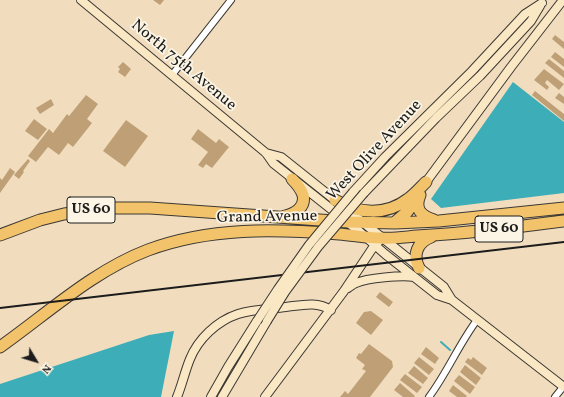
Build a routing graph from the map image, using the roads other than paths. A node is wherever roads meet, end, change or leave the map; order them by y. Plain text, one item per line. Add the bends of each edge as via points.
1 (81, 0) edge
2 (230, 0) edge
3 (563, 0) edge
4 (543, 1) edge
5 (172, 75) junction
6 (266, 153) junction
7 (292, 179) junction
8 (426, 182) junction
9 (419, 196) junction
10 (335, 200) junction
11 (564, 208) edge
12 (276, 217) junction
13 (438, 221) junction
14 (564, 221) edge
15 (348, 222) junction
16 (407, 222) junction
17 (395, 223) junction
18 (365, 230) junction
19 (0, 235) edge
20 (434, 236) junction
21 (379, 242) junction
22 (417, 273) junction
23 (344, 291) junction
24 (330, 310) junction
25 (477, 320) junction
26 (0, 347) edge
27 (564, 387) edge
28 (177, 397) edge
29 (212, 397) edge
30 (222, 397) edge
31 (265, 397) edge
32 (429, 397) edge
33 (555, 397) edge

1 - 5 main road, North 75th Avenue
2 - 5 street
3 - 8 main road
4 - 29 main road, West Olive Avenue, bridge via 525,14 472,71 385,157 309,245 278,288
4 - 30 main road, West Olive Avenue, bridge via 531,21 364,193 318,247 285,292
5 - 6 main road, North 75th Avenue
6 - 7 main road, North 75th Avenue
6 - 10 main road, North 75th Avenue via 281,157
7 - 12 highway via 302,193 302,204 293,214
7 - 15 main road, North 75th Avenue
8 - 9 highway
8 - 10 highway via 408,200 383,211 353,209
9 - 13 highway via 417,206 422,214
9 - 17 highway
10 - 18 main road, North 75th Avenue
11 - 13 highway, Grand Avenue / US 60
12 - 15 highway, Grand Avenue / US 60
12 - 19 highway, Grand Avenue / US 60 via 114,208 64,214
13 - 16 highway, Grand Avenue / US 60
14 - 20 highway, Grand Avenue / US 60
15 - 18 highway, Grand Avenue / US 60
16 - 17 highway, Grand Avenue / US 60
16 - 21 highway
17 - 18 highway, Grand Avenue / US 60
18 - 21 highway, Grand Avenue / US 60
18 - 26 highway, Grand Avenue via 339,234 283,230 232,232 201,235 165,244 129,259 92,279
20 - 21 highway, Grand Avenue / US 60
20 - 22 highway via 424,239 417,249
21 - 22 main road
21 - 23 main road
22 - 23 main road via 358,282
22 - 25 main road via 444,287 452,300
23 - 24 main road
24 - 28 main road via 319,304 261,310 237,314 222,322 207,334 195,349
24 - 31 main road
25 - 27 main road
25 - 32 street
27 - 33 street

